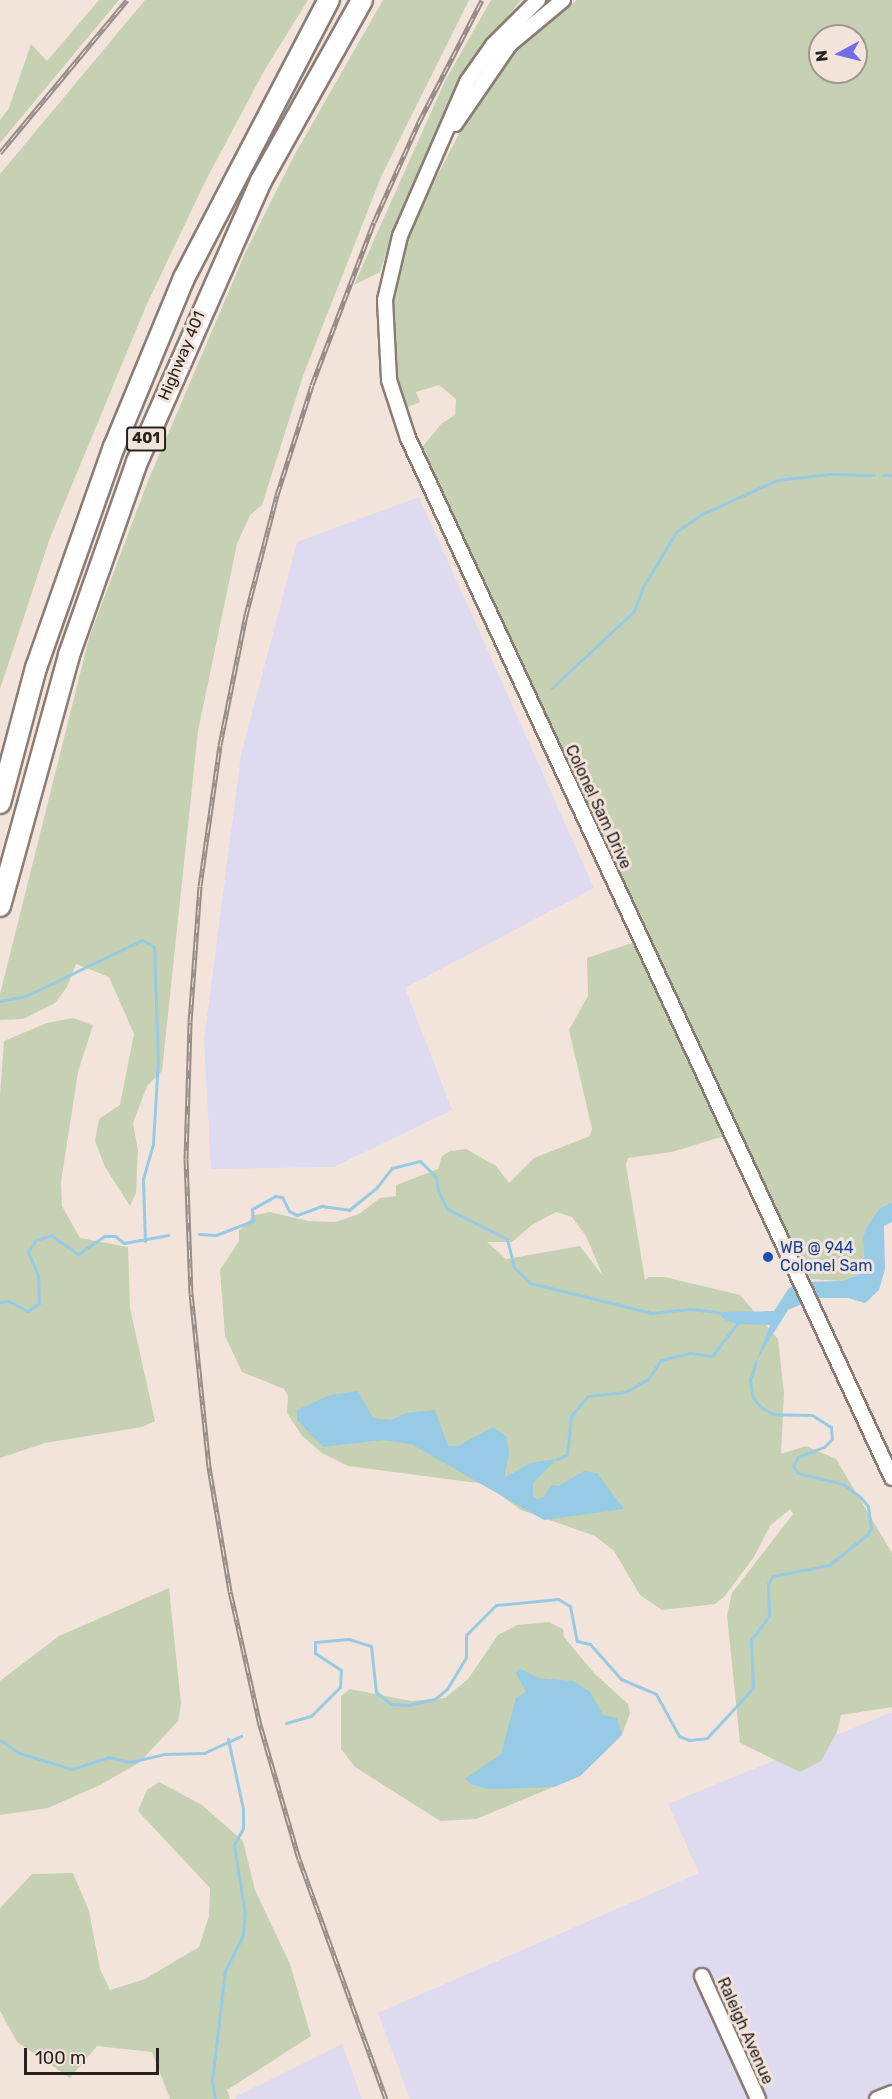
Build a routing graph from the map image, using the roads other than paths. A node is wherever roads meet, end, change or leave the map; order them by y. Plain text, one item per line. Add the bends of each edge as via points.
1 (329, 0) edge
2 (362, 0) edge
3 (538, 0) edge
4 (563, 0) edge
5 (447, 135) junction
6 (0, 803) edge
7 (0, 906) edge
8 (892, 1478) edge
9 (702, 1976) dead end
10 (892, 2092) edge
11 (758, 2099) edge
12 (877, 2099) edge

1 - 6 highway, Highway 401 / 401 via 184,278 118,437 36,668
2 - 7 highway, Highway 401 / 401 via 261,181 137,462 69,655
3 - 5 street, Colonel Sam Drive via 520,15 479,64 458,102
4 - 5 street, Colonel Sam Drive via 510,44
5 - 8 street, Colonel Sam Drive via 409,212 388,281 385,354 394,399 408,438
9 - 11 street, Raleigh Avenue
10 - 12 main road

